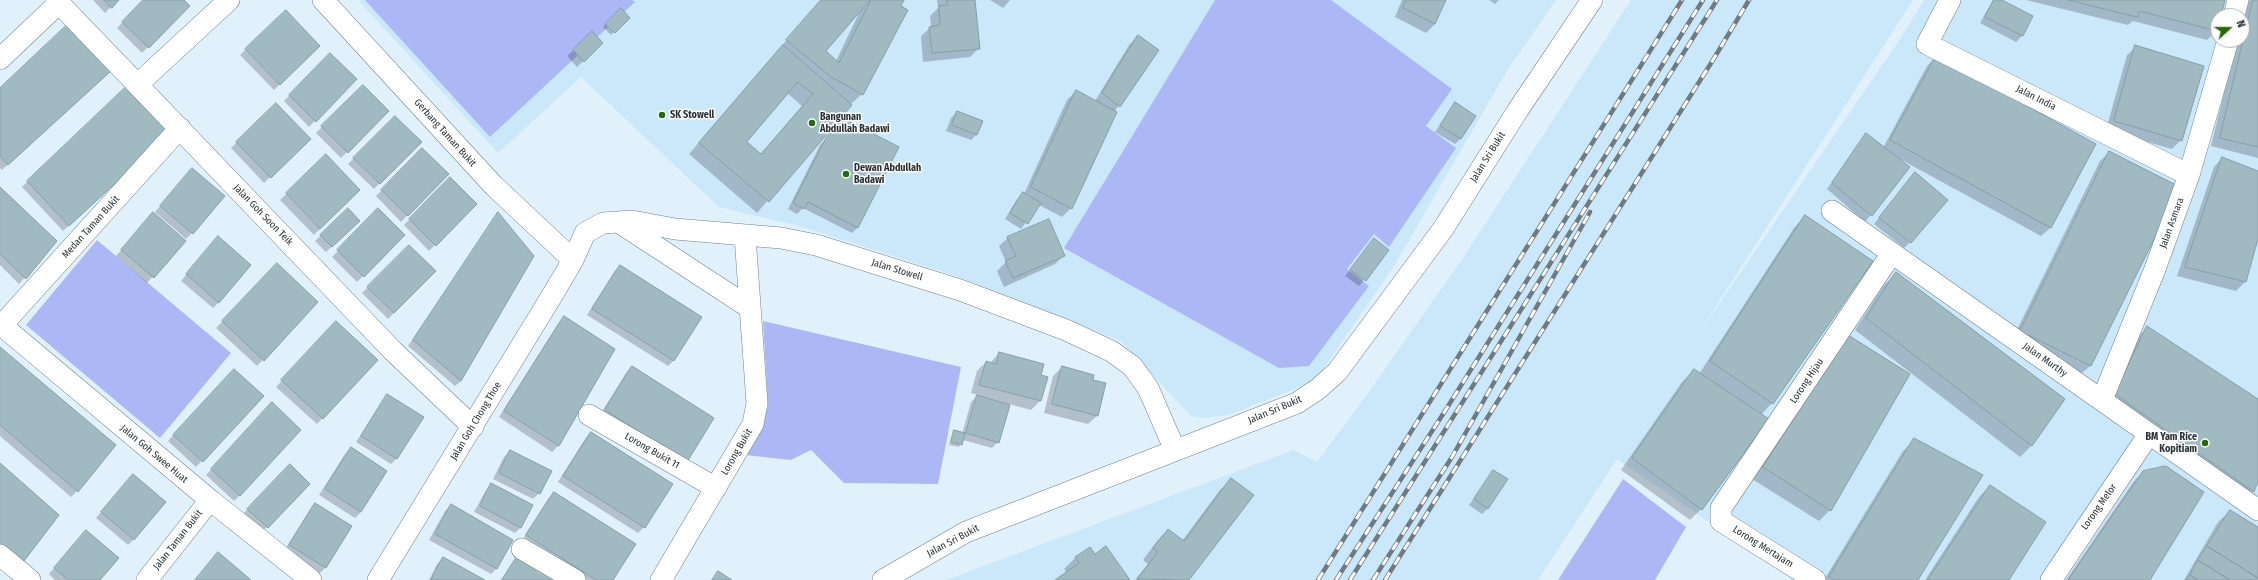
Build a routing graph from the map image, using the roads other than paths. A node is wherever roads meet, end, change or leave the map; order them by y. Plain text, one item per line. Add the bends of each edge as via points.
1 (229, 0) edge
2 (323, 0) edge
3 (1592, 0) edge
4 (1950, 0) edge
5 (57, 2) edge
6 (2226, 48) edge
7 (0, 59) edge
8 (138, 84) junction
9 (180, 128) junction
10 (2189, 175) junction
11 (1832, 211) dead end
12 (619, 222) junction
13 (745, 236) junction
14 (1892, 253) junction
15 (573, 260) junction
16 (750, 308) junction
17 (1, 325) edge
18 (2102, 400) junction
19 (589, 415) dead end
20 (473, 427) junction
21 (2149, 434) junction
22 (1175, 450) junction
23 (716, 488) junction
24 (210, 500) junction
25 (1721, 508) joint
26 (2258, 510) edge
27 (522, 549) dead end
28 (0, 555) edge
29 (30, 580) edge
30 (147, 580) edge
31 (311, 580) edge
32 (378, 580) edge
33 (575, 580) edge
34 (661, 580) edge
35 (883, 580) edge
36 (1815, 580) edge
37 (2051, 580) edge

1 - 8 street
2 - 15 street, Gerbang Taman Bukit via 494,186
3 - 22 street, Jalan Sri Bukit via 1443,228 1337,372 1318,389 1297,402
4 - 10 street, Jalan India via 1927,44
5 - 7 street
5 - 8 street, Jalan Goh Soon Teik
6 - 10 street, Jalan Asmara
8 - 9 street, Jalan Goh Soon Teik
9 - 17 street, Medan Taman Bukit
9 - 20 street, Jalan Goh Soon Teik via 393,351
10 - 18 street, Jalan Asmara via 2155,269
11 - 14 street, Jalan Murthy
12 - 13 street, Jalan Stowell
12 - 15 street, Jalan Stowell via 604,223 585,233
12 - 16 street
13 - 16 street, Lorong Bukit
13 - 22 street, Jalan Stowell via 781,238 816,245 960,290 1066,330 1111,351 1132,366 1148,388
14 - 18 street, Jalan Murthy
14 - 25 street, Lorong Hijau
15 - 20 street, Jalan Goh Chong Thoe
16 - 23 street, Lorong Bukit via 757,404 753,424
17 - 24 street, Jalan Goh Swee Huat
18 - 21 street, Jalan Murthy
19 - 23 street, Lorong Bukit 11
20 - 32 street, Jalan Goh Chong Thoe
21 - 26 street, Jalan Murthy
21 - 37 street, Lorong Melor
22 - 35 street, Jalan Sri Bukit via 966,532
23 - 34 street, Lorong Bukit
24 - 30 street, Jalan Taman Bukit
24 - 31 street, Jalan Goh Swee Huat
25 - 36 street, Lorong Mertajam via 1721,521
27 - 33 street
28 - 29 street

